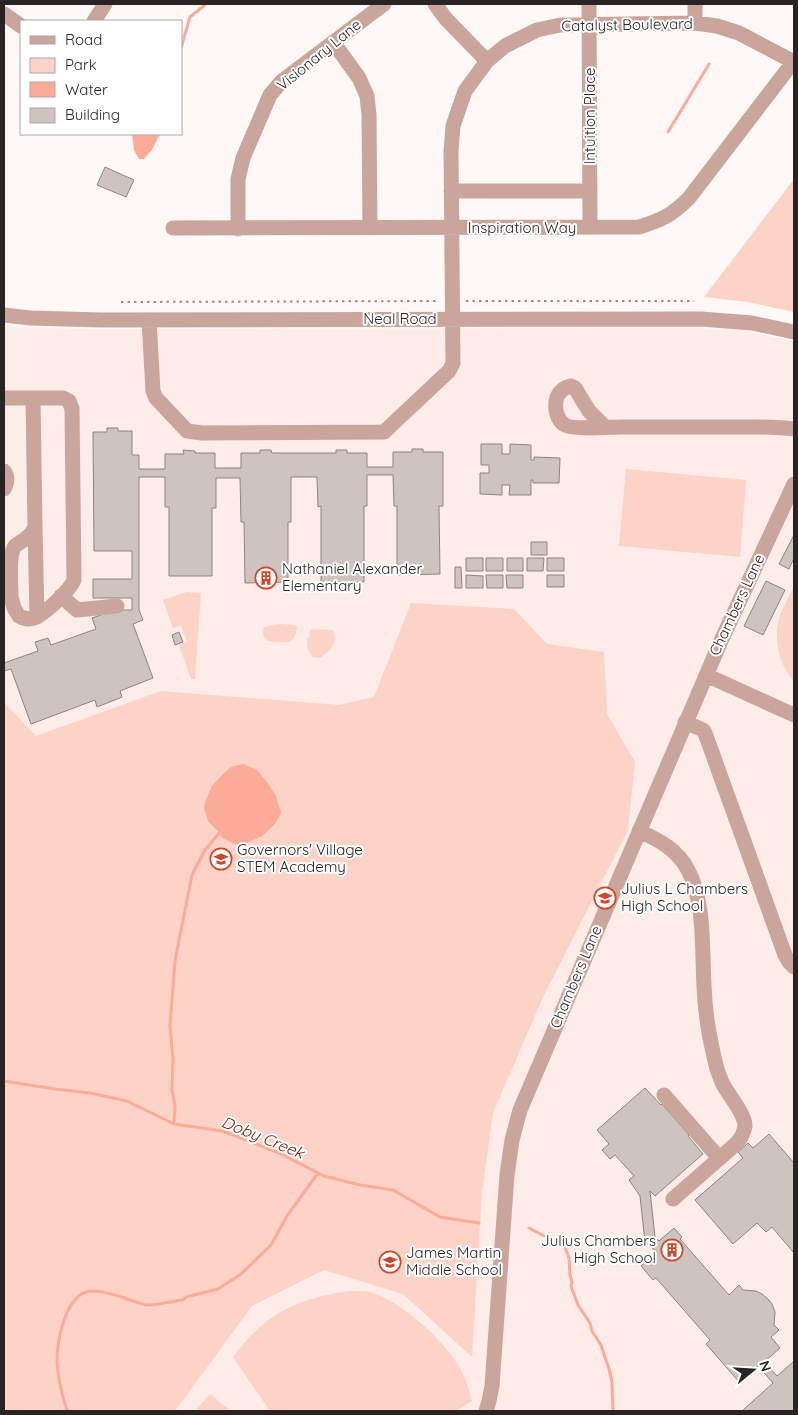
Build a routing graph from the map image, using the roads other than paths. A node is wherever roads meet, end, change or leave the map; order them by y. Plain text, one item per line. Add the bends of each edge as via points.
1 (105, 4) edge
2 (384, 4) edge
3 (435, 4) edge
4 (589, 4) edge
5 (695, 4) edge
6 (4, 14) edge
7 (95, 20) edge
8 (695, 23) junction
9 (589, 24) junction
10 (20, 25) edge
11 (333, 42) junction
12 (487, 61) junction
13 (794, 62) edge
14 (451, 191) junction
15 (590, 191) junction
16 (173, 228) dead end
17 (370, 228) junction
18 (451, 228) junction
19 (590, 228) junction
20 (238, 229) junction
21 (4, 315) edge
22 (452, 318) junction
23 (149, 320) junction
24 (794, 332) edge
25 (4, 398) edge
26 (33, 398) junction
27 (605, 427) dead end
28 (794, 430) edge
29 (4, 471) edge
30 (794, 484) edge
31 (4, 489) edge
32 (35, 522) junction
33 (61, 596) junction
34 (117, 606) dead end
35 (36, 617) junction
36 (706, 675) junction
37 (794, 715) edge
38 (685, 722) junction
39 (639, 831) junction
40 (794, 967) edge
41 (664, 1095) dead end
42 (719, 1158) junction
43 (673, 1200) dead end
44 (486, 1411) edge

1 - 7 street
2 - 11 street, Visionary Lane
3 - 12 street
4 - 9 street, Intuition Place
5 - 8 street
6 - 10 street
8 - 9 street, Catalyst Boulevard
8 - 13 street, Catalyst Boulevard via 738,33
9 - 12 street, Catalyst Boulevard via 537,30 506,46
9 - 15 street, Intuition Place
11 - 17 street via 359,78 367,96
11 - 20 street, Visionary Lane via 282,81 270,95 243,158 238,179
12 - 14 street, Catalyst Boulevard via 465,91 453,126
13 - 19 street, Inspiration Way via 675,212 658,222 639,227
14 - 15 street
14 - 18 street, Catalyst Boulevard
15 - 19 street, Intuition Place
16 - 20 street, Inspiration Way
17 - 18 street, Inspiration Way
17 - 20 street, Inspiration Way
18 - 19 street, Inspiration Way
18 - 22 street, Catalyst Boulevard
21 - 23 street, Neal Road
22 - 23 street, Neal Road
22 - 23 street, Catalyst Boulevard via 453,363 449,371 380,433 187,431 153,391
22 - 24 street, Neal Road via 715,319
25 - 26 street
26 - 32 street
26 - 33 street via 67,399 72,409 75,576
27 - 28 street
29 - 31 street via 7,480
30 - 36 street, Chambers Lane
32 - 35 street
32 - 35 street via 30,535 12,550 11,597 19,616
33 - 34 street via 76,610
33 - 35 street
36 - 37 street
36 - 38 street, Chambers Lane
38 - 39 street, Chambers Lane
38 - 40 street via 706,733 785,955
39 - 42 street via 661,841 678,856 688,870 696,893 709,1035 721,1081 745,1124 737,1143
39 - 44 street, Chambers Lane via 528,1088 516,1125 507,1175 492,1386
41 - 42 street
42 - 43 street

